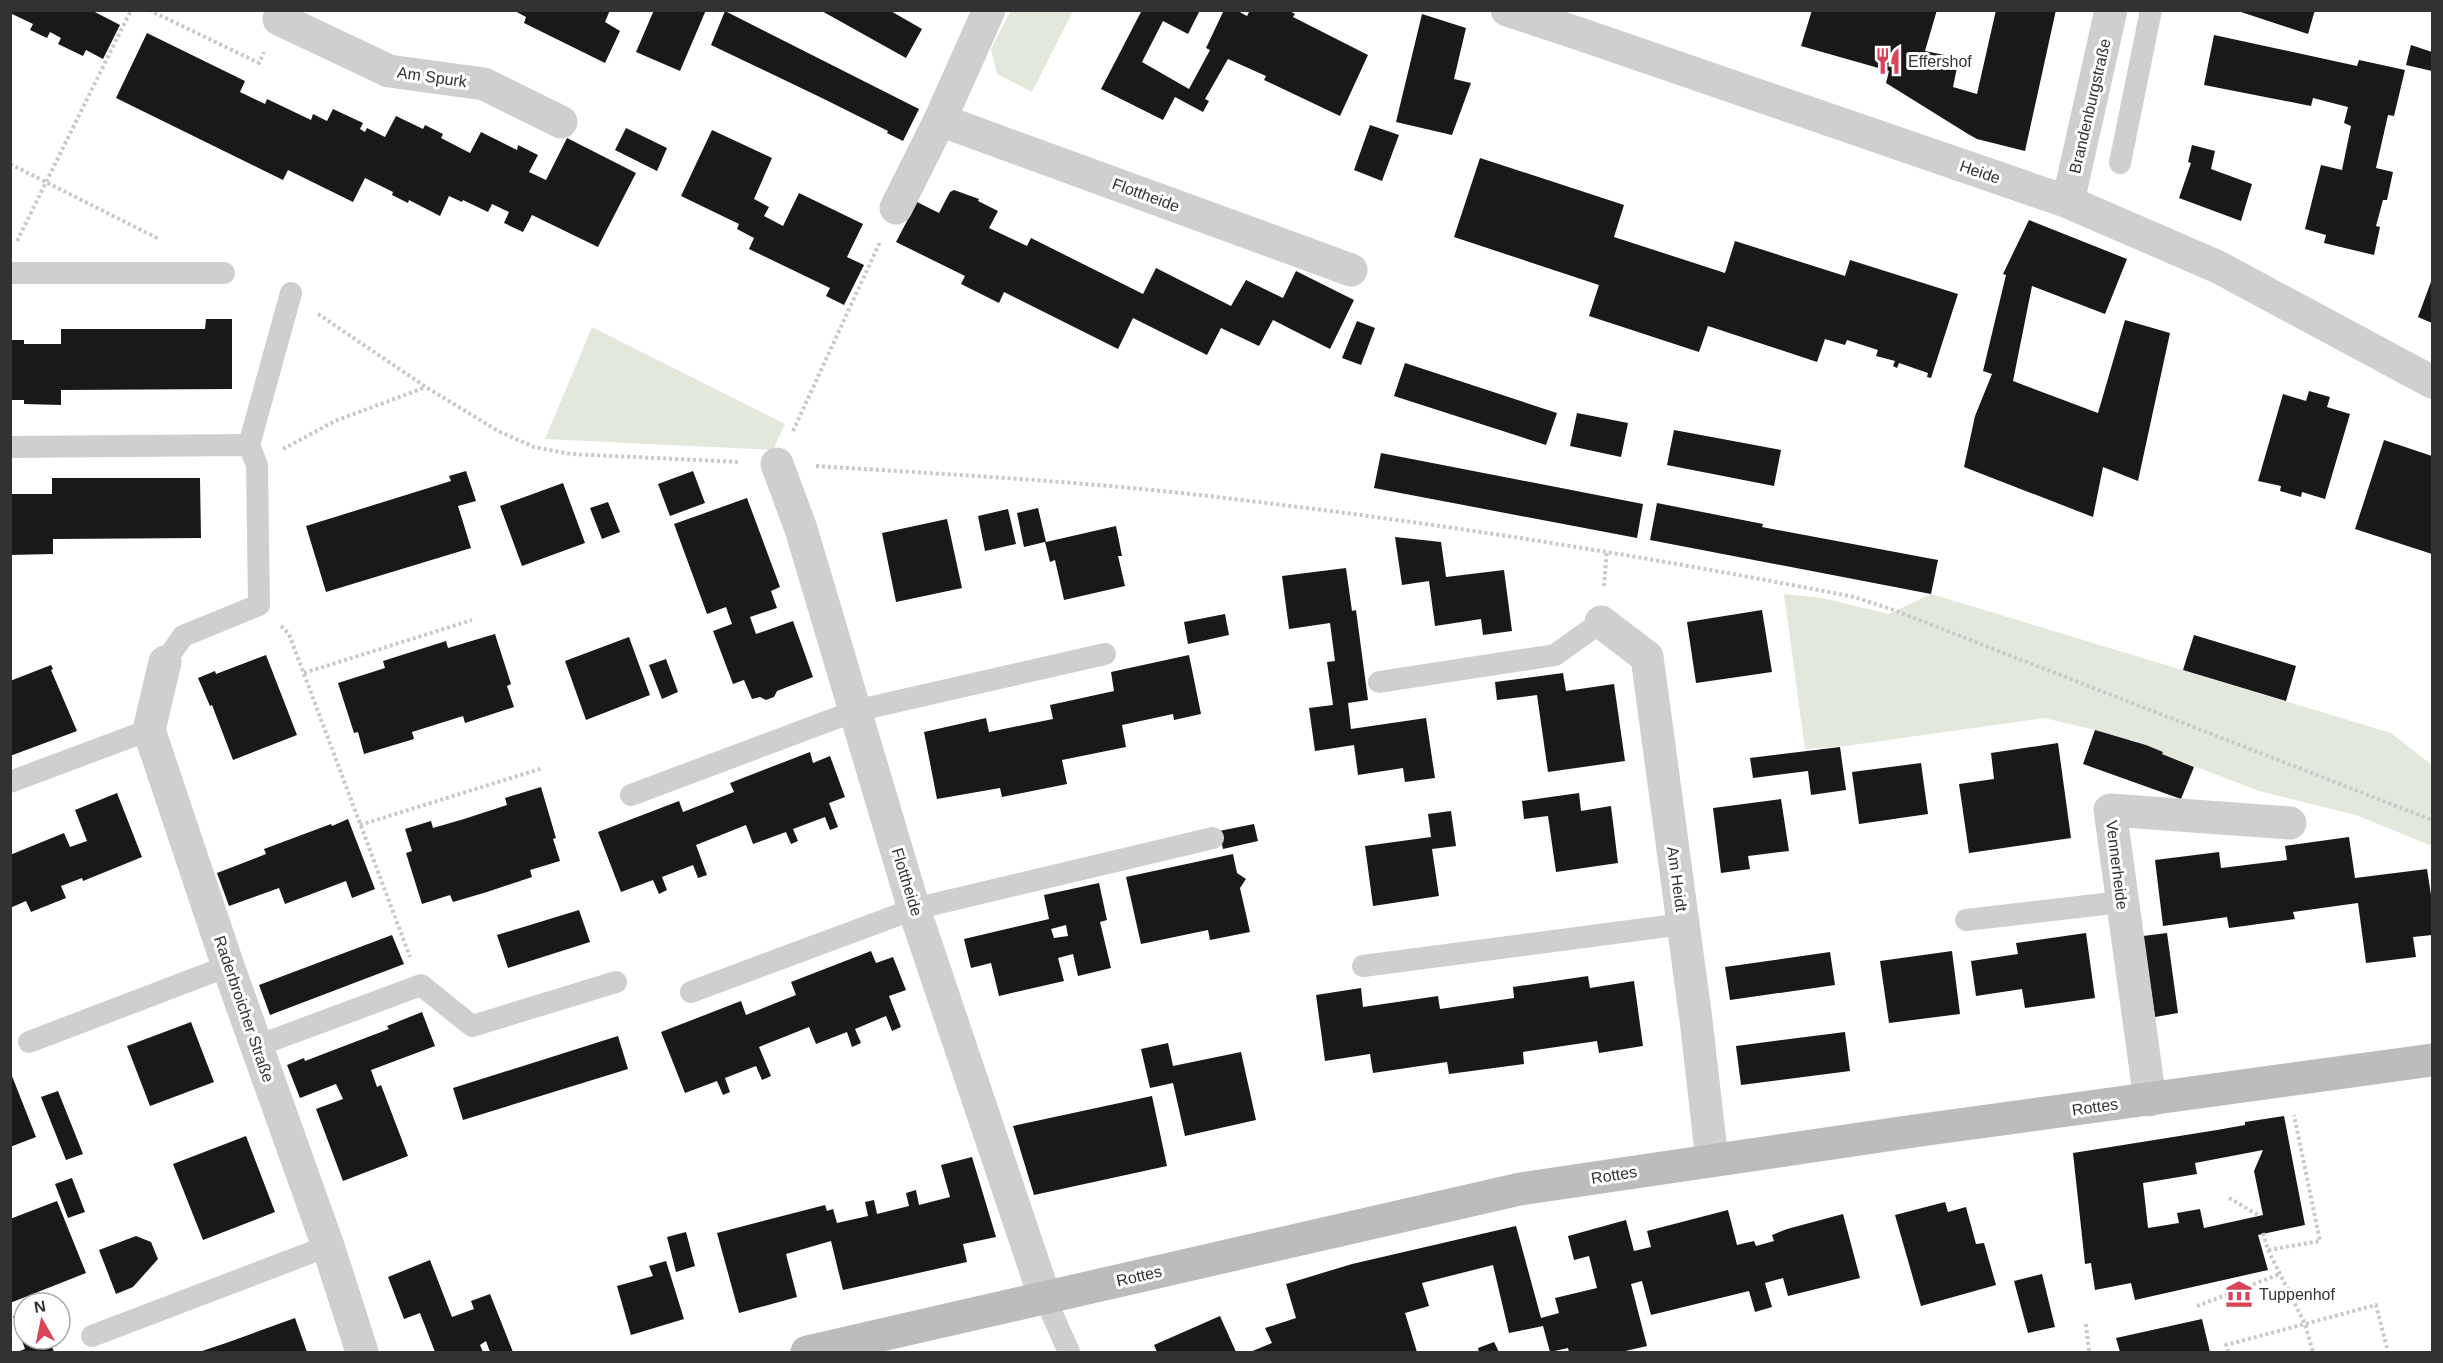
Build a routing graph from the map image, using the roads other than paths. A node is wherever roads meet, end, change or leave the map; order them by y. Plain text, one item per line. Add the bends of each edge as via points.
1 (989, 10) edge
2 (1507, 10) edge
3 (2111, 10) edge
4 (2151, 10) edge
5 (281, 15) edge
6 (940, 120) junction
7 (561, 122) dead end
8 (2120, 163) dead end
9 (2068, 202) junction
10 (896, 208) road end
11 (1351, 270) dead end
12 (10, 273) edge
13 (224, 273) dead end
14 (291, 293) road end
15 (2433, 382) edge
16 (10, 447) edge
17 (253, 455) junction
18 (777, 464) road end
19 (1601, 622) joint
20 (1105, 654) dead end
21 (165, 662) joint
22 (1379, 682) dead end
23 (855, 711) junction
24 (149, 730) junction
25 (10, 782) edge
26 (631, 795) dead end
27 (2290, 823) dead end
28 (1213, 838) dead end
29 (2121, 902) junction
30 (914, 909) junction
31 (1966, 920) dead end
32 (1683, 924) junction
33 (228, 966) junction
34 (1363, 966) dead end
35 (616, 981) dead end
36 (691, 993) dead end
37 (29, 1042) dead end
38 (257, 1046) junction
39 (2433, 1060) edge
40 (2150, 1100) junction
41 (1712, 1160) junction
42 (328, 1246) junction
43 (1045, 1298) junction
44 (92, 1336) dead end
45 (362, 1353) edge
46 (807, 1353) edge
47 (1069, 1353) edge

1 - 6 street
2 - 9 street, Heide
3 - 9 street, Brandenburgstraße
4 - 8 lane
5 - 7 street, Am Spurk via 389,71 484,84
6 - 10 street
6 - 11 street, Flottheide
9 - 15 street, Heide via 2218,267
12 - 13 lane
14 - 17 lane
16 - 17 lane
17 - 21 lane via 259,606 183,636
18 - 23 street, Flottheide via 801,529
19 - 22 lane via 1555,655
19 - 32 street, Am Heidt via 1647,657
20 - 23 lane
21 - 24 street
23 - 26 lane
23 - 30 street, Flottheide
24 - 25 lane
24 - 33 street, Raderbroicher Straße
27 - 29 street, Vennerheide via 2110,810
28 - 30 lane
29 - 31 lane
29 - 40 street, Vennerheide
30 - 36 lane
30 - 43 street, Flottheide
32 - 34 lane
32 - 41 street, Am Heidt
33 - 37 lane
33 - 38 street, Raderbroicher Straße
35 - 38 lane via 472,1026 420,986
38 - 42 street, Raderbroicher Straße
39 - 40 street, Rottes
40 - 41 street, Rottes
41 - 43 street, Rottes via 1520,1189
42 - 44 lane
42 - 45 street, Raderbroicher Straße
43 - 46 street, Rottes
43 - 47 lane

